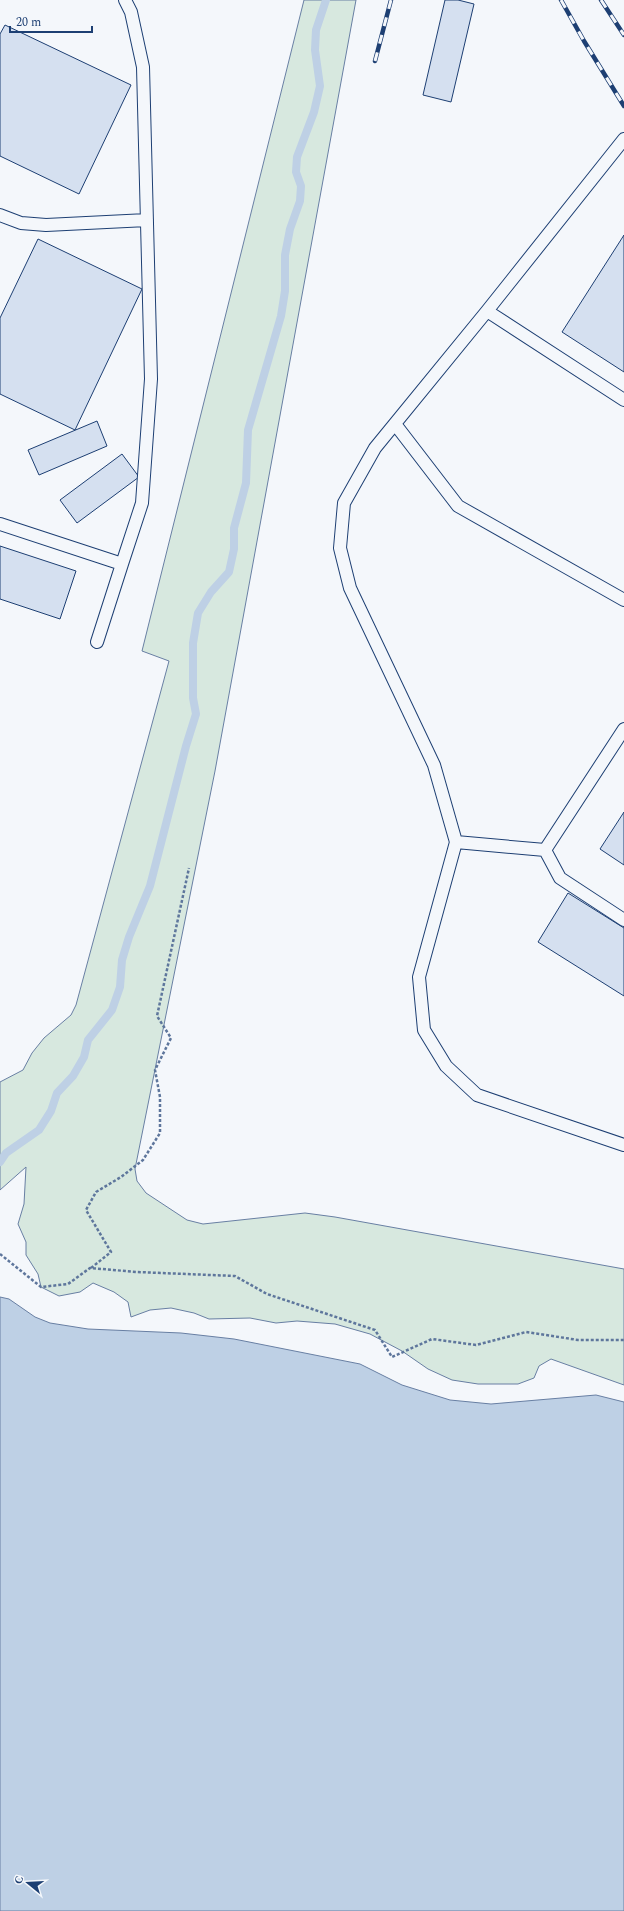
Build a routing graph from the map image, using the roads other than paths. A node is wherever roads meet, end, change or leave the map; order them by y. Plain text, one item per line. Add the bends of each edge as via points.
1 (125, 0) edge
2 (624, 139) edge
3 (0, 215) edge
4 (147, 220) junction
5 (488, 311) junction
6 (624, 400) edge
7 (395, 424) junction
8 (0, 524) edge
9 (122, 564) junction
10 (624, 600) edge
11 (97, 642) dead end
12 (624, 729) edge
13 (456, 842) junction
14 (545, 850) junction
15 (624, 920) edge
16 (624, 1145) edge

1 - 4 lane via 131,12 143,67
2 - 5 lane
3 - 4 lane via 21,223 46,225
4 - 9 lane via 150,395 142,504
5 - 6 lane
5 - 7 lane
7 - 10 lane via 458,506
7 - 13 lane via 375,448 344,503 340,548 350,588 434,766
8 - 9 lane
9 - 11 lane
12 - 14 lane
13 - 14 lane
13 - 16 lane via 419,977 424,1030 446,1066 477,1095
14 - 15 lane via 560,878

